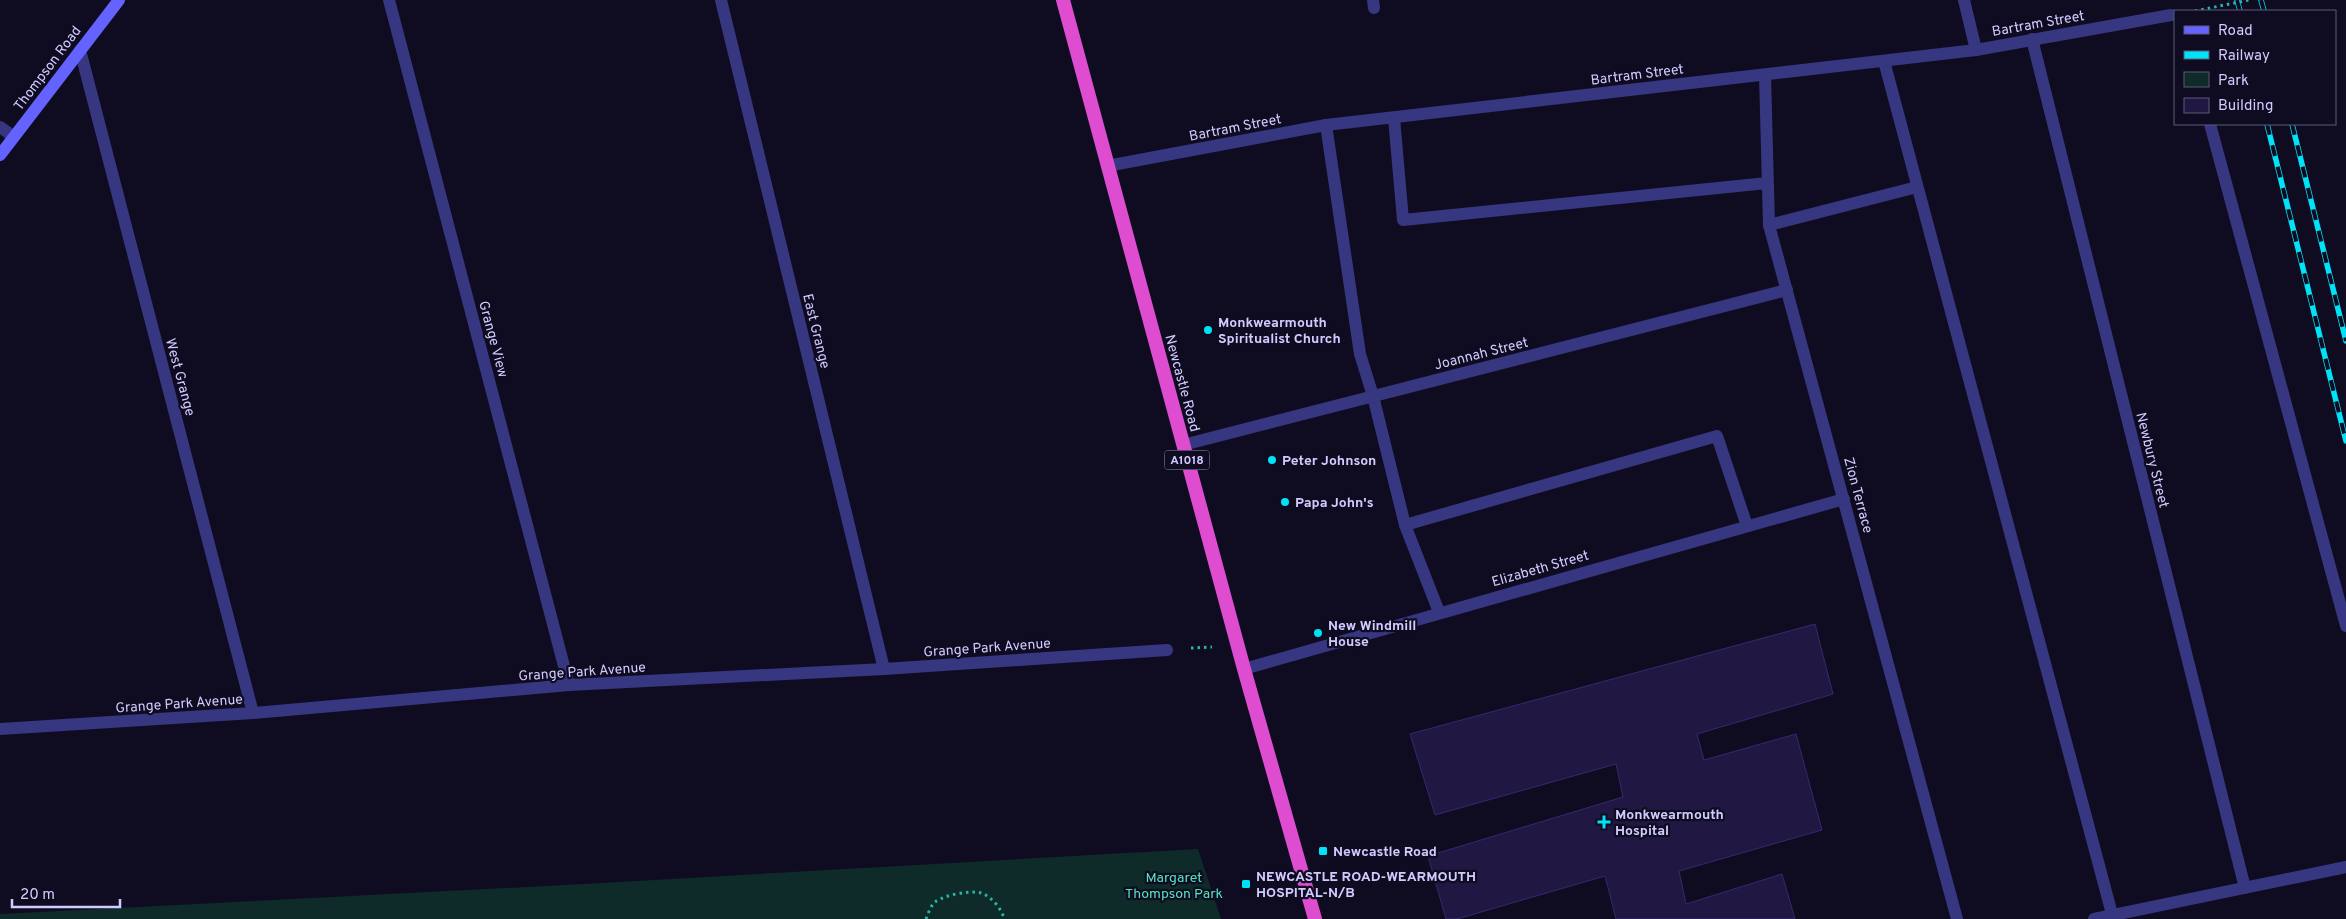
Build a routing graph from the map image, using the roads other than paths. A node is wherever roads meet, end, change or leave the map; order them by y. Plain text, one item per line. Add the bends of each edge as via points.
1 (119, 0) edge
2 (389, 0) edge
3 (721, 0) edge
4 (1063, 0) edge
5 (1964, 0) edge
6 (2173, 18) edge
7 (2032, 39) junction
8 (80, 50) junction
9 (1976, 50) junction
10 (1884, 62) junction
11 (1764, 75) junction
12 (1394, 118) junction
13 (1326, 125) junction
14 (2210, 125) edge
15 (0, 127) edge
16 (14, 137) junction
17 (0, 155) edge
18 (1108, 166) junction
19 (1767, 183) junction
20 (1917, 187) junction
21 (1769, 226) junction
22 (1786, 290) junction
23 (1373, 396) junction
24 (1183, 445) junction
25 (1844, 499) junction
26 (1405, 525) junction
27 (1747, 526) junction
28 (1439, 612) junction
29 (2346, 626) edge
30 (1167, 650) road end
31 (884, 669) junction
32 (1244, 669) junction
33 (569, 685) junction
34 (253, 713) junction
35 (0, 729) edge
36 (2346, 867) edge
37 (2245, 888) junction
38 (2112, 914) junction
39 (1315, 919) edge
40 (1957, 919) edge
41 (2094, 919) edge

1 - 8 main road, Thompson Road
2 - 33 street, Grange View
3 - 31 street, East Grange
4 - 18 highway, Newcastle Road / A1018
5 - 9 street
6 - 7 street, Bartram Street
7 - 9 street, Bartram Street
7 - 37 street, Newbury Street
8 - 16 main road, Thompson Road
8 - 34 street, West Grange
9 - 10 street, Bartram Street
10 - 11 street, Bartram Street
10 - 20 street
11 - 12 street, Bartram Street
11 - 19 street, Zion Terrace
12 - 13 street, Bartram Street
12 - 19 street via 1403,220
13 - 18 street, Bartram Street
13 - 23 street via 1360,354
14 - 29 street
15 - 16 street
16 - 17 main road, Thompson Road
18 - 24 highway, Newcastle Road / A1018
19 - 21 street, Zion Terrace
20 - 21 street
20 - 38 street
21 - 22 street, Zion Terrace
22 - 23 street, Joannah Street
22 - 25 street, Zion Terrace
23 - 24 street, Joannah Street
23 - 26 street
24 - 32 highway, Newcastle Road / A1018
25 - 27 street, Elizabeth Street
25 - 40 street, Zion Terrace
26 - 27 street via 1717,436
26 - 28 street
27 - 28 street, Elizabeth Street
28 - 32 street, Elizabeth Street
30 - 31 street, Grange Park Avenue
31 - 33 street, Grange Park Avenue
32 - 39 highway, Newcastle Road / A1018
33 - 34 street, Grange Park Avenue
34 - 35 street, Grange Park Avenue
36 - 37 street
37 - 38 street
38 - 41 street

